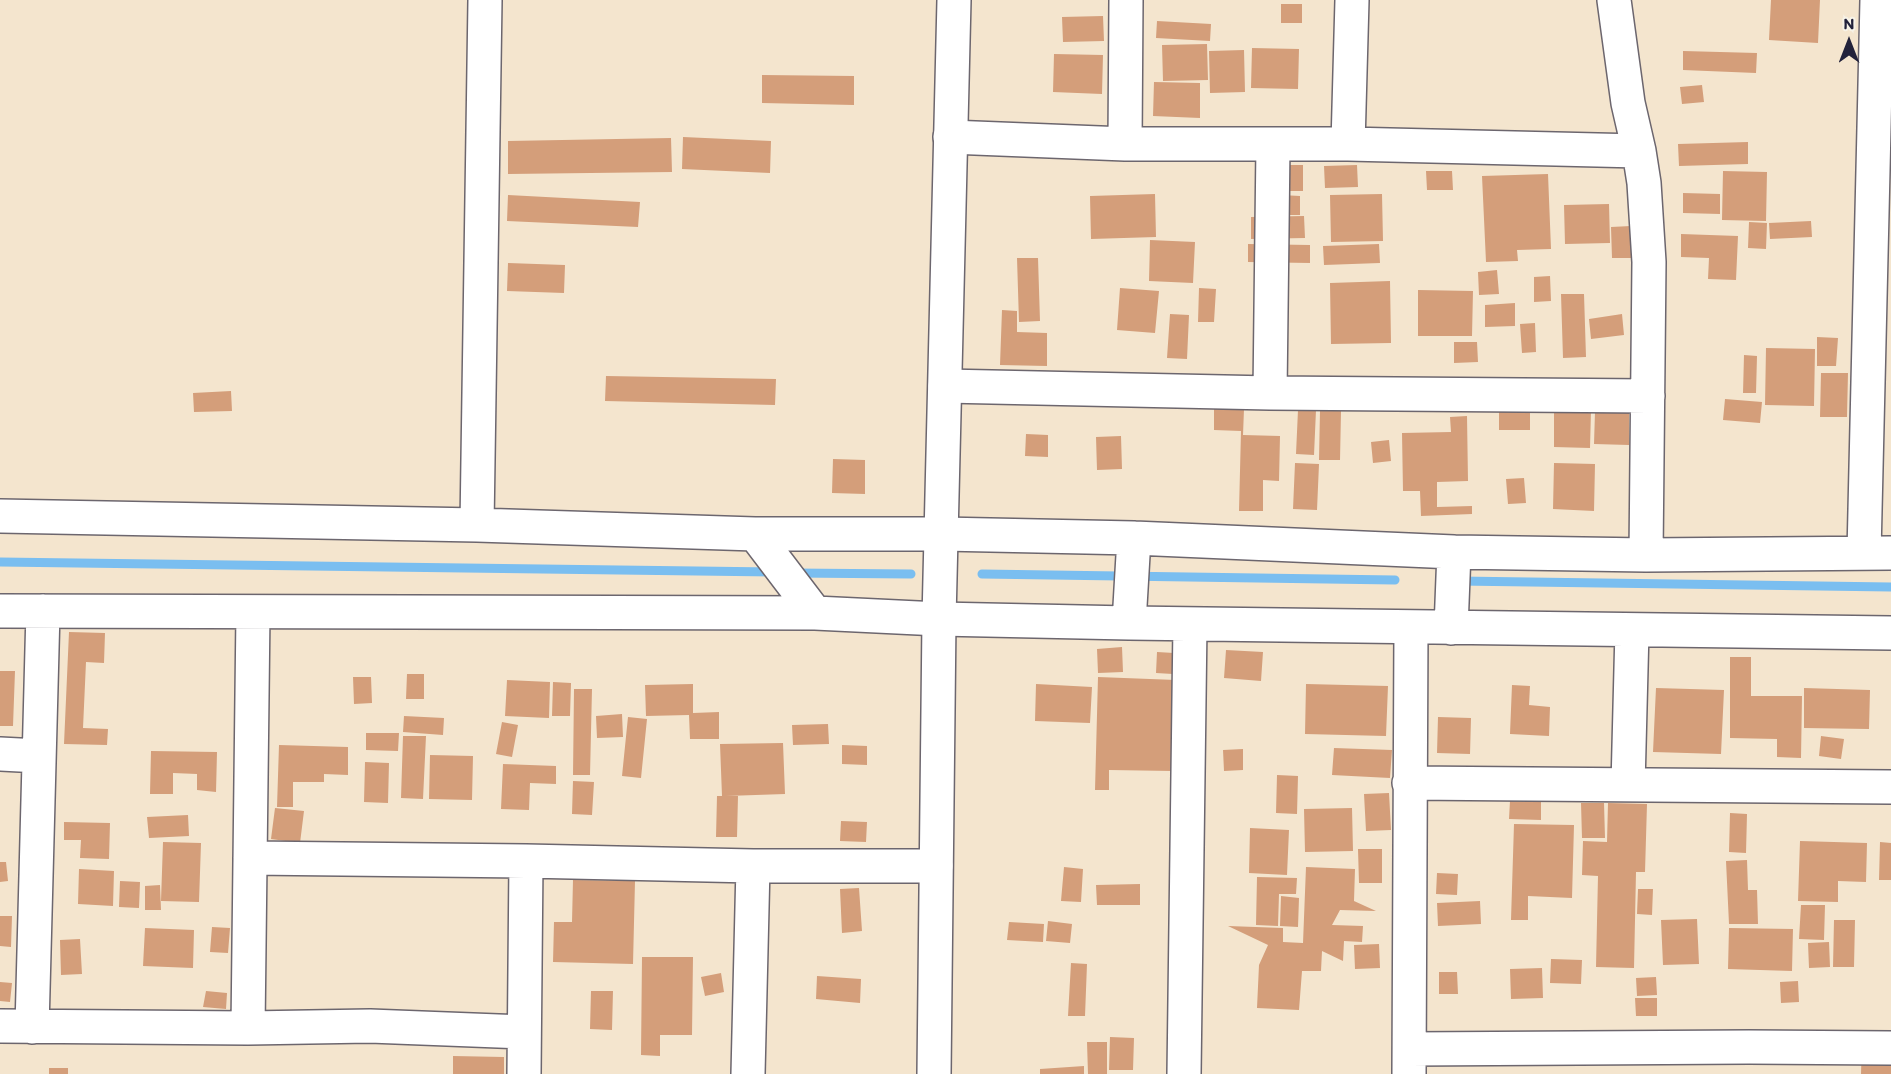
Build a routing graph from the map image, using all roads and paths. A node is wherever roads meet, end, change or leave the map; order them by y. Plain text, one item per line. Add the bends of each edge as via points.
1 (485, 0) edge
2 (954, 0) edge
3 (1126, 0) edge
4 (1352, 0) edge
5 (1614, 0) edge
6 (1877, 0) edge
7 (950, 137) junction
8 (1125, 144) junction
9 (1348, 144) junction
10 (1273, 145) junction
11 (1639, 151) junction
12 (945, 386) junction
13 (1270, 393) junction
14 (1648, 396) junction
15 (0, 516) edge
16 (477, 525) junction
17 (755, 534) junction
18 (942, 534) junction
19 (1134, 538) junction
20 (1454, 552) junction
21 (1877, 553) edge
22 (1646, 555) junction
23 (0, 611) edge
24 (43, 611) junction
25 (253, 612) junction
26 (815, 613) junction
27 (939, 619) junction
28 (1130, 623) junction
29 (1190, 624) junction
30 (1410, 627) junction
31 (1451, 628) junction
32 (1632, 630) junction
33 (1891, 633) edge
34 (0, 754) edge
35 (39, 756) junction
36 (1409, 783) junction
37 (1628, 784) junction
38 (1891, 788) edge
39 (250, 858) junction
40 (526, 861) junction
41 (753, 866) junction
42 (936, 866) junction
43 (0, 1026) edge
44 (32, 1027) junction
45 (248, 1028) junction
46 (524, 1032) junction
47 (1891, 1048) edge
48 (1748, 1060) edge
49 (1409, 1061) edge
50 (524, 1074) edge
51 (748, 1074) edge
52 (934, 1074) edge
53 (1184, 1074) edge

1 - 16 street
2 - 7 street
3 - 8 street
4 - 9 street
5 - 11 street via 1628,103
6 - 21 street
7 - 8 street
7 - 12 street
8 - 10 street
9 - 10 street
9 - 11 street
10 - 13 street
11 - 14 street via 1649,262
12 - 13 street
12 - 18 street
13 - 14 street
14 - 22 street
15 - 16 street
16 - 17 street
17 - 18 street
17 - 26 street
18 - 19 street
18 - 27 street
19 - 20 street
19 - 28 street
20 - 22 street
20 - 31 street
21 - 22 street
23 - 24 street
24 - 25 street
24 - 35 street
25 - 26 street
25 - 39 street
26 - 27 street
27 - 28 street
27 - 42 street
28 - 29 street
29 - 30 street
29 - 53 street
30 - 31 street
30 - 36 street
31 - 32 street
32 - 33 street
32 - 37 street
34 - 35 street
35 - 44 street
36 - 37 street
36 - 49 street
37 - 38 street
39 - 40 street
39 - 45 street
40 - 41 street
40 - 46 street
41 - 42 street
41 - 51 street
42 - 52 street
43 - 44 street
44 - 45 street
45 - 46 street via 370,1026
46 - 50 street
47 - 48 street
48 - 49 street

